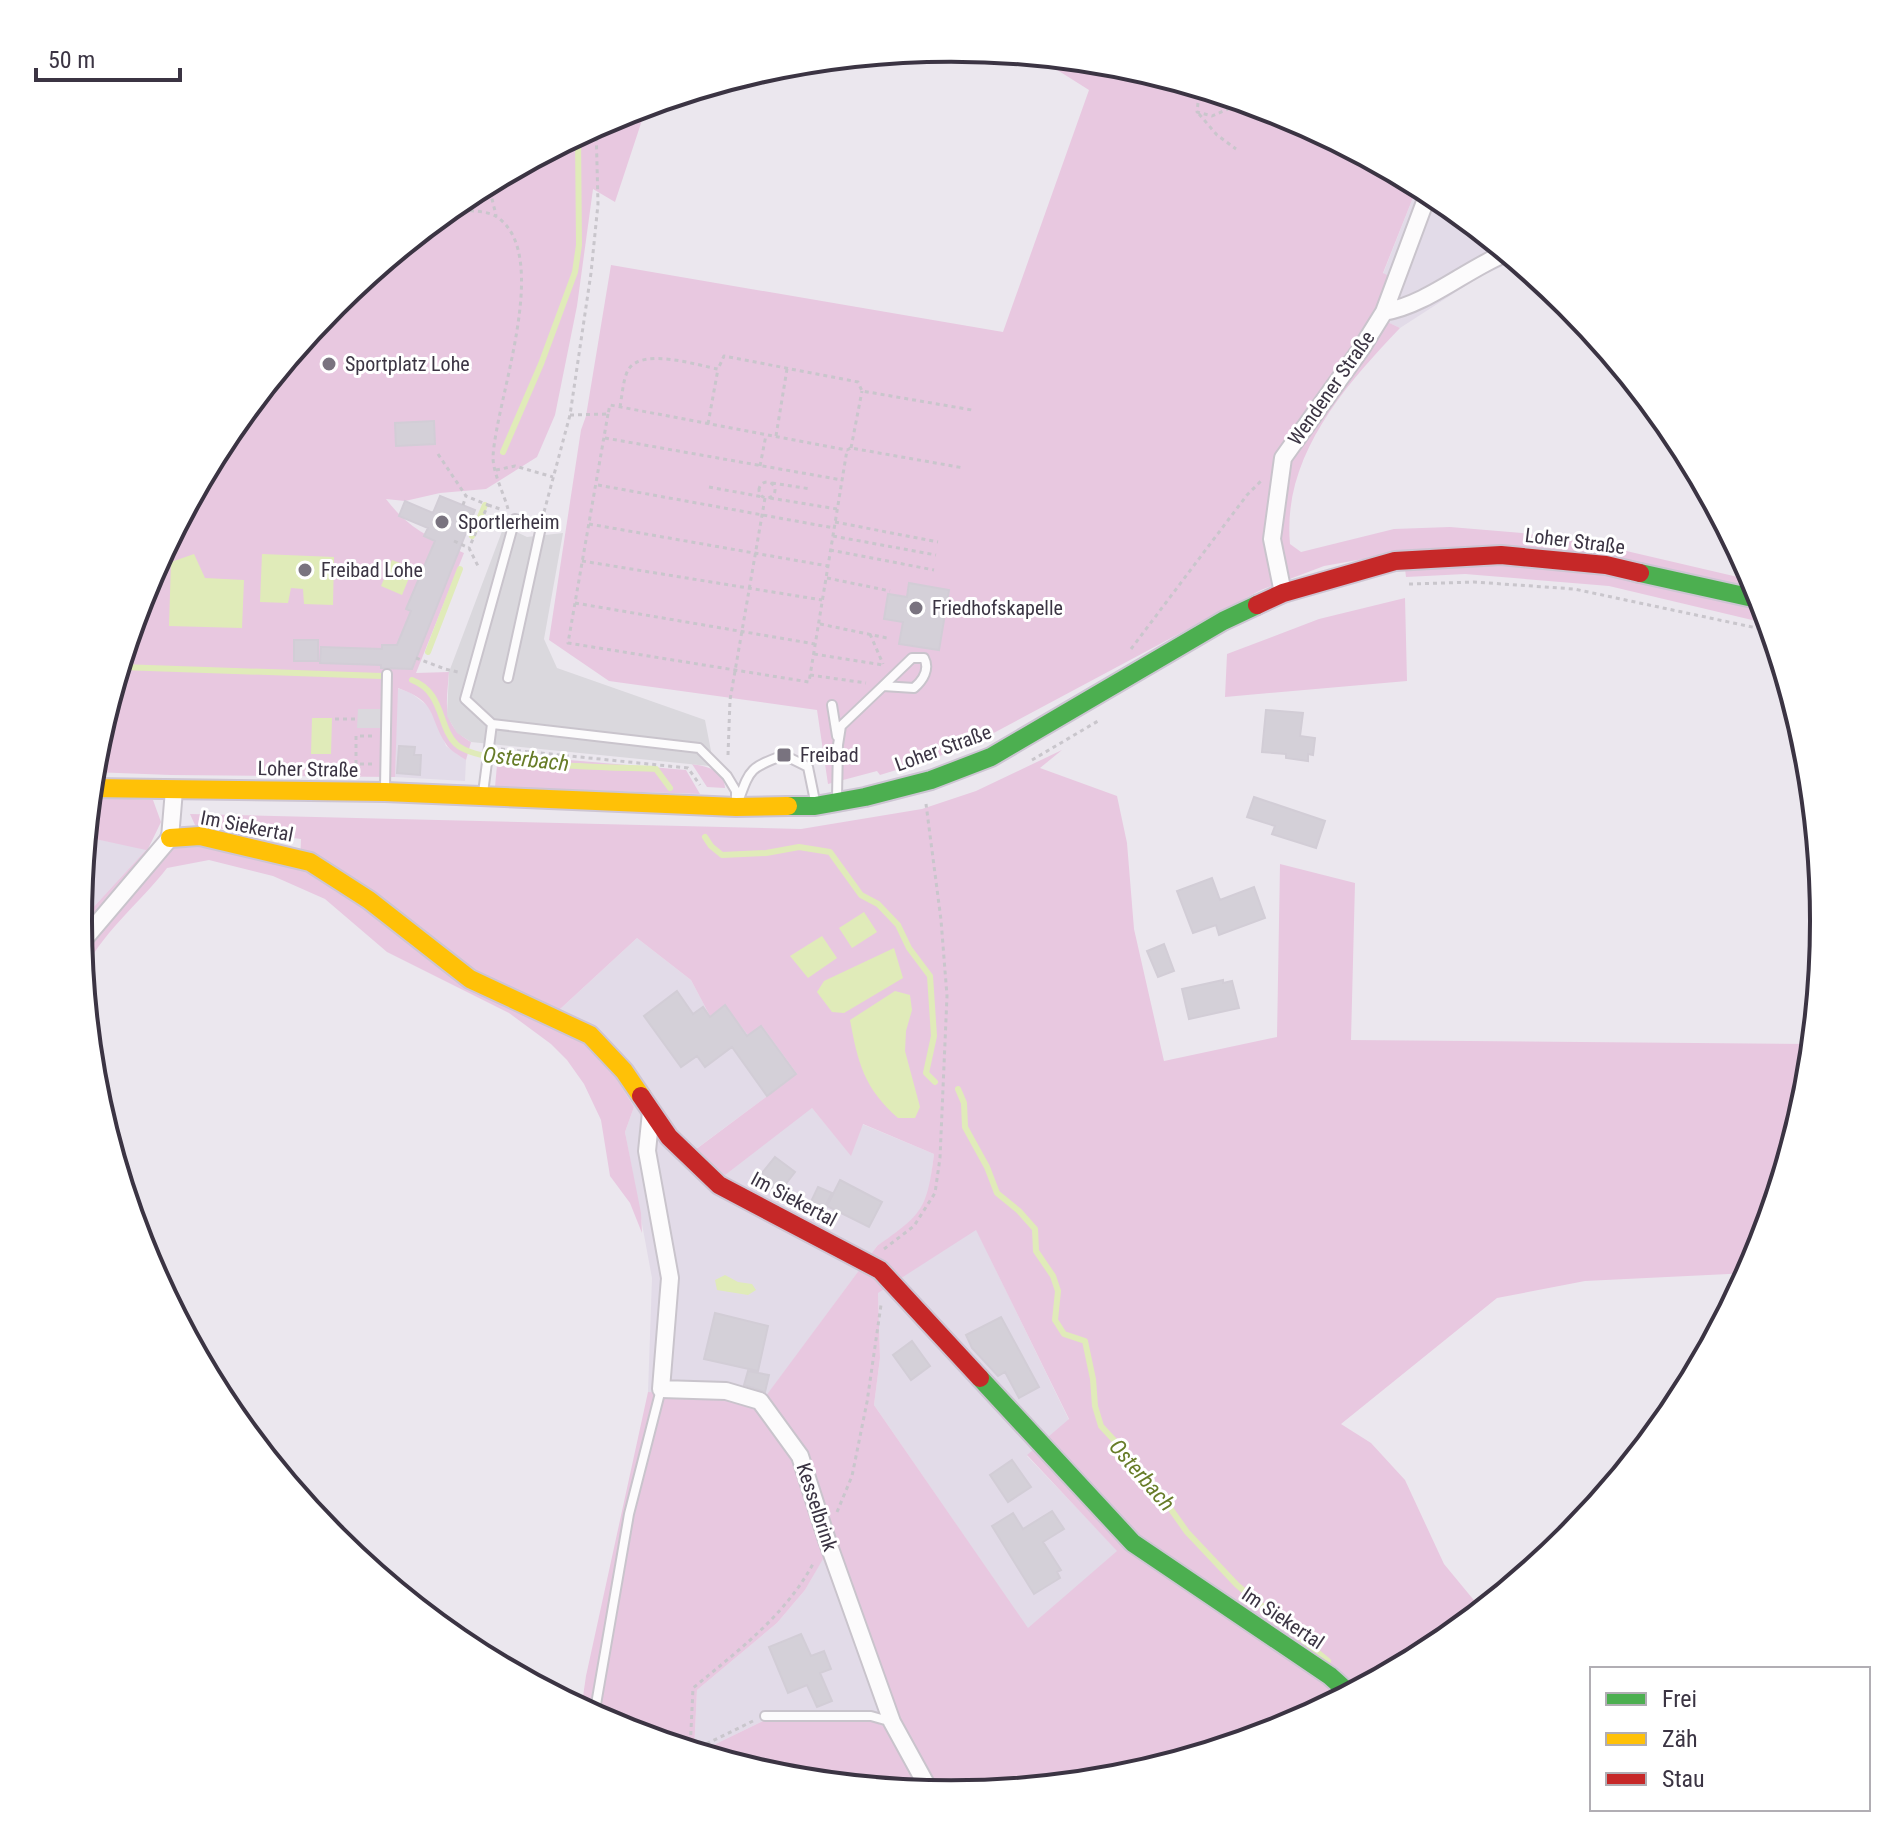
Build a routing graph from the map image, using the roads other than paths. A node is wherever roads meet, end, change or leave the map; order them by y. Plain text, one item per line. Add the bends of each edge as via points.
1 (1424, 204) edge
2 (1496, 257) edge
3 (1384, 312) junction
4 (1283, 593) junction
5 (1746, 596) edge
6 (387, 674) dead end
7 (508, 678) dead end
8 (886, 683) junction
9 (832, 705) dead end
10 (492, 724) junction
11 (838, 745) junction
12 (102, 788) edge
13 (174, 790) junction
14 (385, 792) junction
15 (483, 796) junction
16 (837, 802) junction
17 (815, 806) junction
18 (736, 807) junction
19 (170, 838) junction
20 (92, 930) edge
21 (651, 1112) junction
22 (661, 1389) junction
23 (1342, 1686) edge
24 (596, 1704) edge
25 (765, 1716) road end
26 (892, 1722) junction
27 (924, 1780) edge

1 - 3 street, Wendener Straße
2 - 3 street via 1405,308
3 - 4 street, Wendener Straße via 1283,458 1272,539
4 - 5 street, Loher Straße via 1395,561 1501,555 1606,565
4 - 16 street, Loher Straße via 1223,621 991,757 931,780
6 - 14 lane
7 - 10 lane via 541,527 515,519 465,699
8 - 8 lane via 914,688 926,670 924,658 912,658
8 - 11 lane via 841,726
9 - 11 lane
10 - 15 lane
10 - 18 lane via 699,748 727,776 736,791
11 - 16 lane
12 - 13 street, Loher Straße
13 - 14 street, Loher Straße
13 - 19 street
14 - 15 street, Loher Straße
15 - 18 street, Loher Straße
16 - 17 street, Loher Straße
17 - 18 street, Loher Straße
17 - 18 lane via 808,767 784,755 762,763 744,778
19 - 20 street
19 - 21 street, Im Siekertal via 200,836 310,862 369,900 470,979 590,1035
21 - 22 street via 647,1151 670,1278
21 - 23 street, Im Siekertal via 719,1185 880,1270 1133,1543
22 - 24 lane via 629,1514
22 - 26 street, Kesselbrink via 726,1391 760,1401 800,1456
25 - 26 lane via 871,1716
26 - 27 street, Kesselbrink

